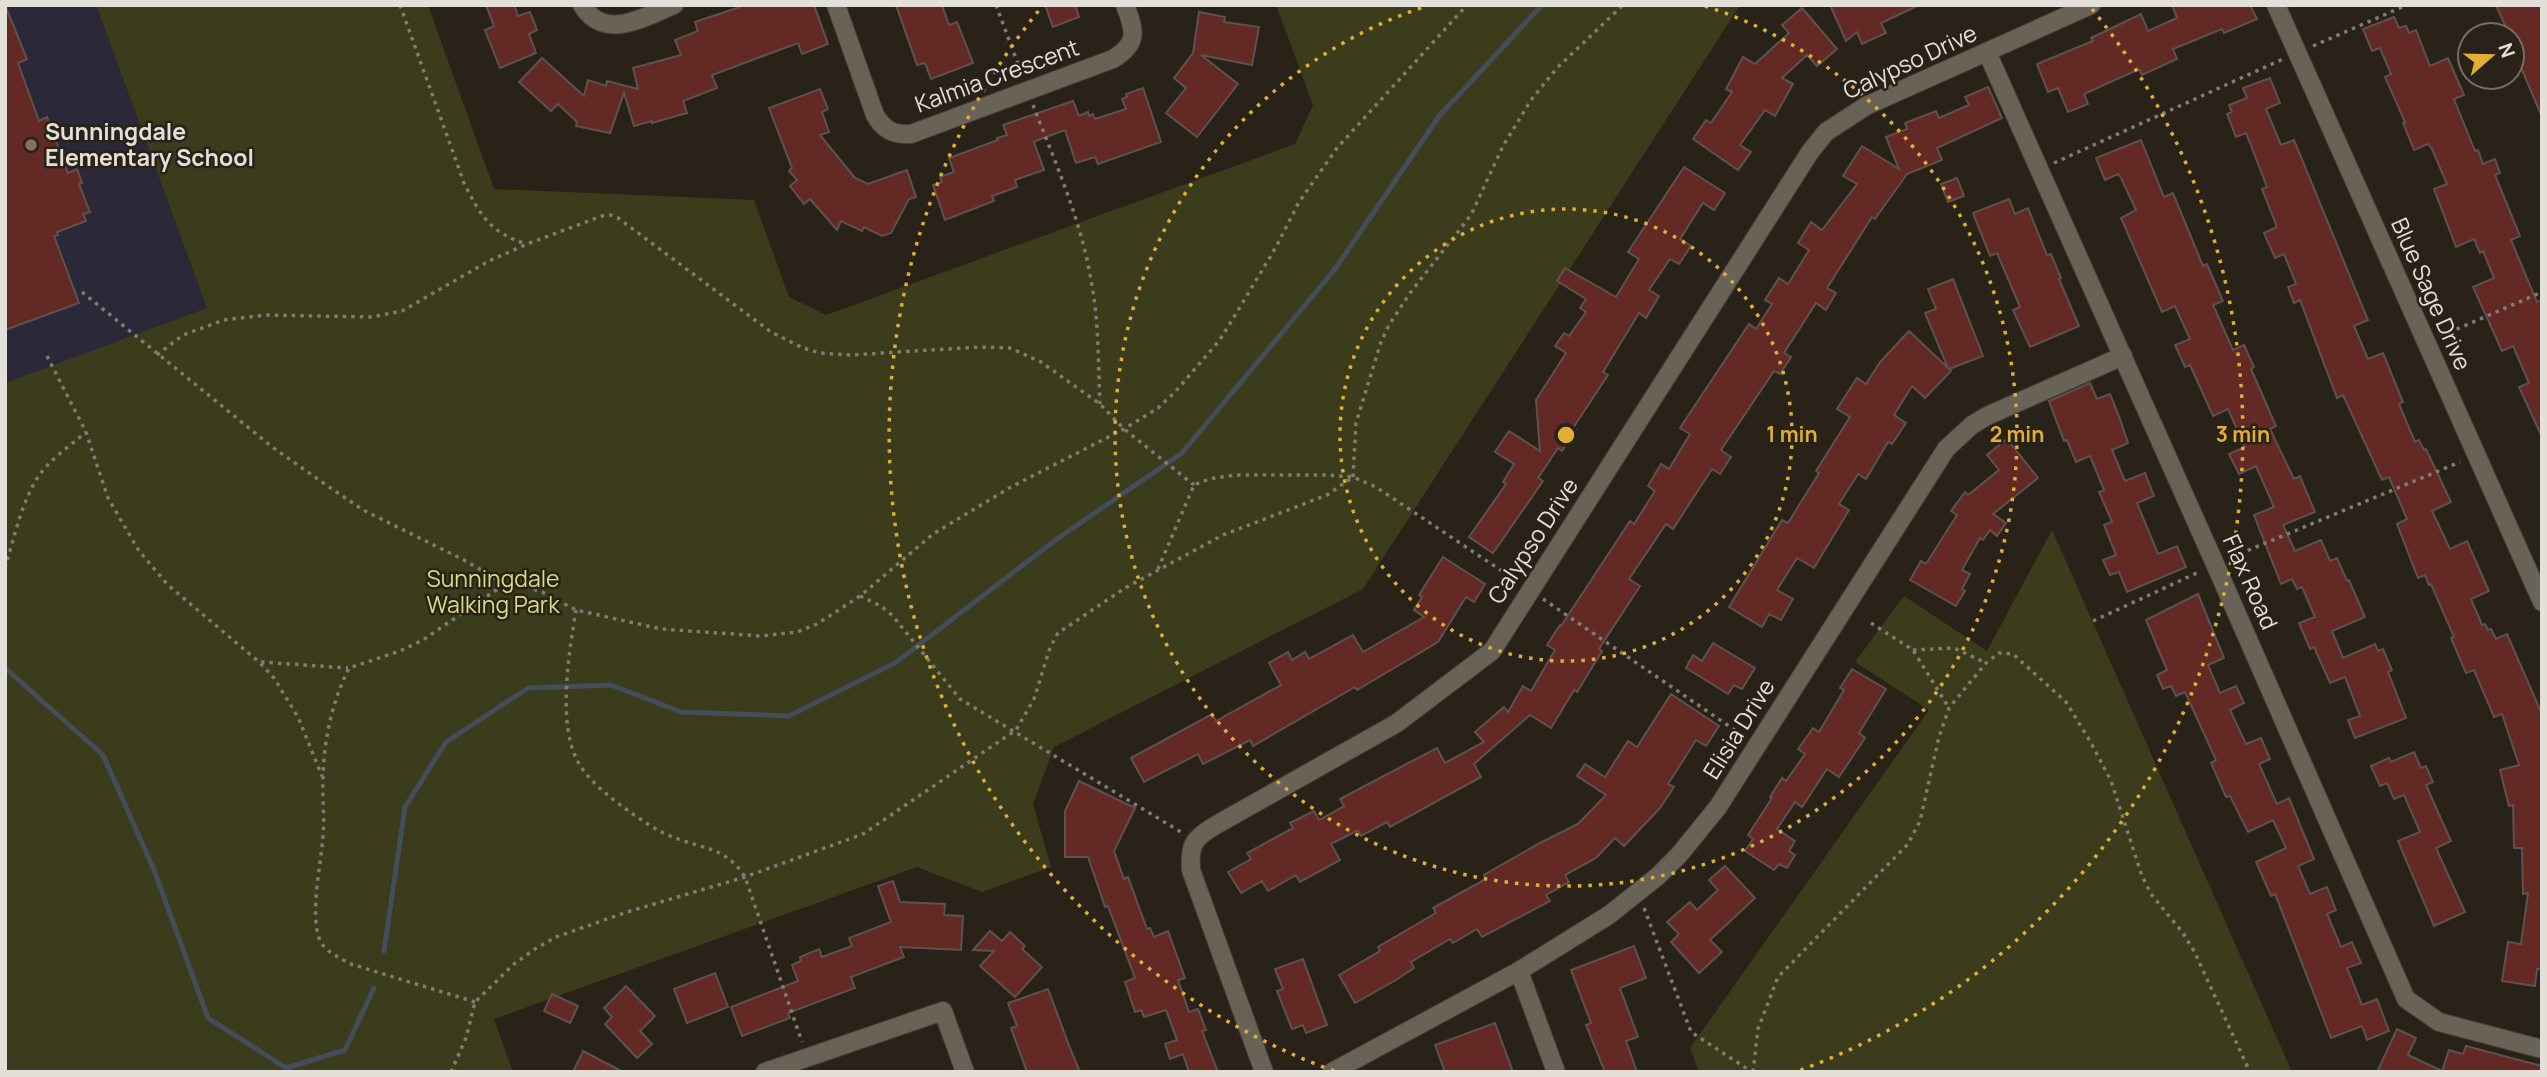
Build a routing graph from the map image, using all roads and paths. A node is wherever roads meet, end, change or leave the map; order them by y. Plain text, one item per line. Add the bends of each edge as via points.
1 (400, 5) edge
2 (582, 5) edge
3 (674, 5) edge
4 (836, 5) edge
5 (996, 5) edge
6 (1125, 5) edge
7 (1467, 5) edge
8 (1623, 5) edge
9 (2091, 5) edge
10 (2276, 5) edge
11 (2407, 5) edge
12 (1986, 52) junction
13 (2296, 53) junction
14 (1028, 92) junction
15 (2039, 170) junction
16 (527, 244) junction
17 (82, 292) dead end
18 (2542, 292) edge
19 (2426, 343) junction
20 (157, 355) junction
21 (47, 356) dead end
22 (2123, 356) junction
23 (1100, 404) junction
24 (1124, 429) junction
25 (86, 432) junction
26 (2476, 455) junction
27 (1353, 477) junction
28 (1194, 485) junction
29 (2216, 564) junction
30 (5, 568) edge
31 (1157, 571) junction
32 (505, 584) junction
33 (1531, 591) junction
34 (860, 596) junction
35 (2542, 602) edge
36 (576, 610) junction
37 (2093, 621) dead end
38 (1871, 623) dead end
39 (1913, 650) junction
40 (259, 662) junction
41 (1986, 663) junction
42 (349, 668) junction
43 (1949, 708) junction
44 (1016, 730) junction
45 (1758, 746) junction
46 (323, 778) junction
47 (1194, 840) junction
48 (745, 877) junction
49 (1638, 893) junction
50 (1518, 971) junction
51 (475, 1002) junction
52 (2542, 1049) edge
53 (807, 1057) junction
54 (451, 1072) edge
55 (765, 1072) edge
56 (965, 1072) edge
57 (1264, 1072) edge
58 (1332, 1072) edge
59 (1556, 1072) edge
60 (1753, 1072) edge
61 (2250, 1072) edge

1 - 16 path via 473,202 495,231
2 - 3 street via 595,20 620,26
4 - 14 street, Kalmia Crescent via 874,115 889,132 911,134
5 - 14 path
6 - 14 street, Kalmia Crescent via 1133,33 1124,52
7 - 24 path via 1337,148 1299,202 1231,323 1189,378 1158,408
8 - 27 path via 1557,68 1531,100 1503,146 1471,215 1389,325 1356,423
9 - 12 street, Calypso Drive
10 - 13 street, Blue Sage Drive
11 - 13 path
12 - 15 street, Flax Road
12 - 33 street, Calypso Drive via 1866,106 1826,132
13 - 15 path
13 - 19 street, Blue Sage Drive
14 - 23 path via 1087,260 1095,309
15 - 22 street, Flax Road
16 - 20 path via 402,311 371,317 266,315 224,320 183,335
16 - 23 path via 610,215 771,332 803,348 850,355 1010,348 1041,362
17 - 20 path
18 - 19 path
19 - 26 street, Blue Sage Drive
20 - 32 path via 271,446 363,510
21 - 25 path
22 - 29 street, Flax Road
22 - 45 street, Elisia Drive via 1987,416 1946,449
23 - 24 path
24 - 28 path
24 - 34 path via 1011,487 933,534
25 - 30 path via 39,475
25 - 40 path via 108,498 138,551 168,585
26 - 29 path
26 - 35 street, Blue Sage Drive
27 - 28 path via 1234,475
27 - 31 path via 1327,495 1223,535
27 - 33 path
28 - 31 path
29 - 37 path
29 - 52 street, Flax Road via 2406,999 2440,1022
31 - 44 path via 1058,634 1034,699
32 - 36 path via 542,592
32 - 42 path via 423,640
33 - 45 path
33 - 47 street, Calypso Drive via 1492,651 1397,723
34 - 36 path via 817,624 780,635 661,629
34 - 44 path via 881,606 903,626 968,704
36 - 48 path via 566,670 570,742 579,763 606,794 648,825 722,853
38 - 39 path
39 - 41 path via 1954,648
39 - 43 path
40 - 42 path
40 - 46 path via 298,717
41 - 43 path
41 - 61 path via 1999,653 2013,654 2066,702 2111,781 2142,876 2194,951
42 - 46 path via 331,715
43 - 60 path via 1915,833 1778,977 1758,1029
44 - 47 path
44 - 48 path via 863,834
45 - 49 street, Elisia Drive via 1700,831
46 - 51 path via 324,831 315,921 320,942 351,964
47 - 57 street via 1191,870
48 - 51 path via 556,937 514,964
48 - 53 path
49 - 50 street, Elisia Drive via 1580,935
49 - 60 path via 1691,1032
50 - 58 street, Elisia Drive
50 - 59 street
51 - 54 path
53 - 55 street
53 - 56 street via 943,1011

